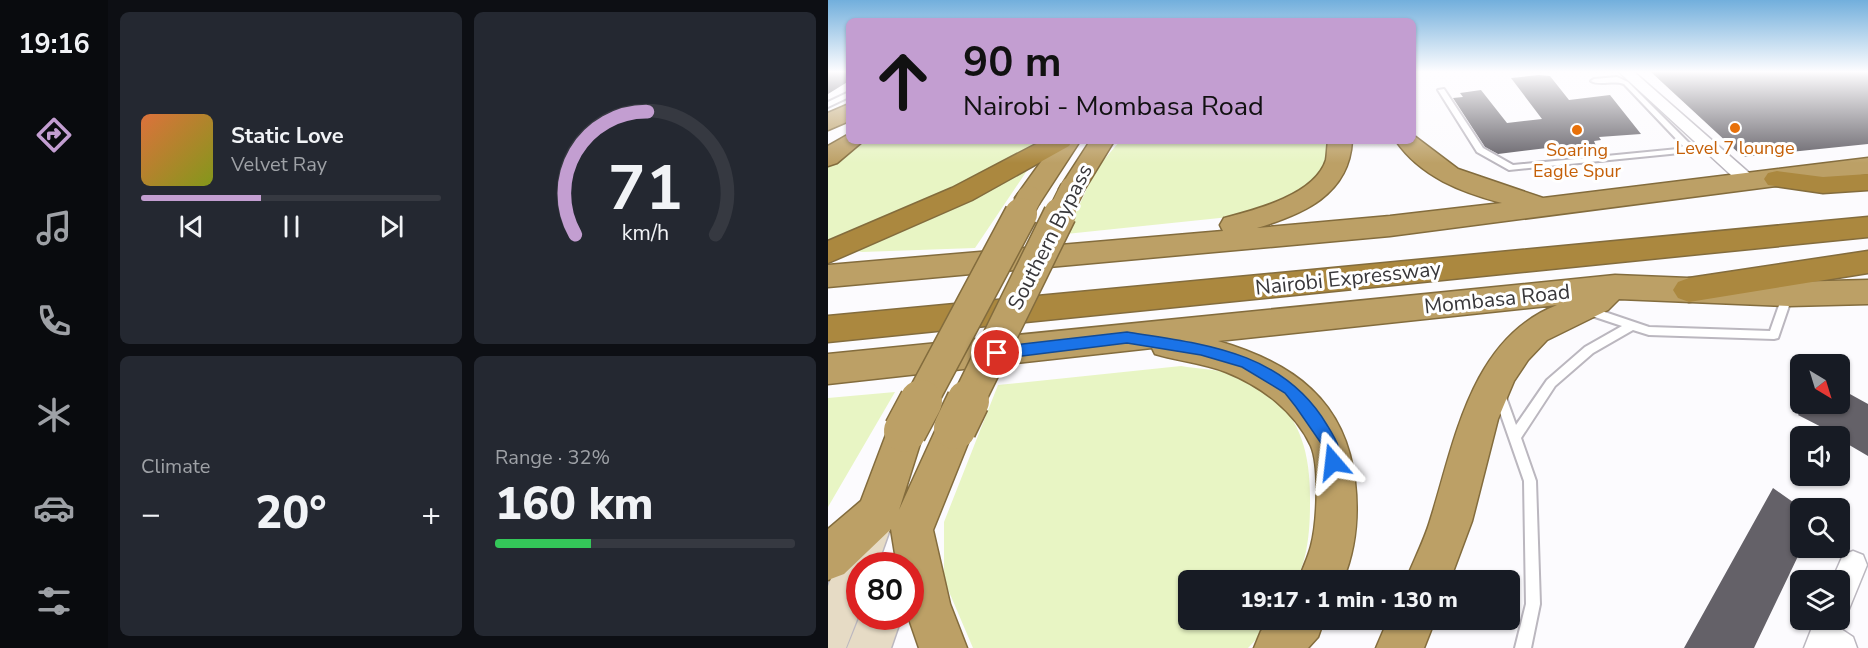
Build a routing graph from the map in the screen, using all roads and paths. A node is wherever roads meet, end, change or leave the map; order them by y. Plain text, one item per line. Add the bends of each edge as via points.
1 (1450, 102) edge
2 (1644, 102) edge
3 (1657, 102) edge
4 (846, 113) edge
5 (828, 123) edge
6 (1677, 135) junction
7 (1694, 138) junction
8 (847, 144) edge
9 (1054, 144) edge
10 (1066, 144) edge
11 (1100, 144) edge
12 (1110, 144) edge
13 (1340, 144) edge
14 (1410, 144) edge
15 (828, 158) edge
16 (1868, 166) edge
17 (1777, 178) junction
18 (1077, 180) junction
19 (1749, 182) junction
20 (1868, 182) edge
21 (1553, 207) junction
22 (1868, 210) edge
23 (1781, 227) junction
24 (1868, 227) edge
25 (1163, 244) junction
26 (828, 254) edge
27 (1868, 262) edge
28 (918, 266) junction
29 (828, 276) edge
30 (1615, 287) junction
31 (1689, 290) junction
32 (1868, 292) edge
33 (1788, 294) junction
34 (828, 306) edge
35 (1581, 308) junction
36 (1632, 325) junction
37 (828, 329) edge
38 (1127, 338) junction
39 (828, 369) edge
40 (1495, 380) junction
41 (1515, 437) junction
42 (896, 536) edge
43 (828, 558) edge
44 (1853, 565) dead end
45 (1323, 570) edge
46 (1432, 570) edge
47 (1850, 572) edge
48 (876, 630) edge
49 (1293, 630) edge
50 (1408, 630) edge
51 (828, 638) edge
52 (869, 648) edge
53 (943, 648) edge
54 (1278, 648) edge
55 (1400, 648) edge
56 (1522, 648) edge

1 - 7 lane via 1480,150 1512,168 1680,151
2 - 6 lane
3 - 7 street
4 - 5 highway
6 - 7 lane
6 - 7 lane
7 - 19 street
8 - 15 highway
9 - 26 highway via 962,194
10 - 42 highway, Southern Bypass, bridge via 1029,198 904,431
11 - 18 highway, Southern Bypass
12 - 18 highway
13 - 25 highway via 1341,152 1328,179 1307,196 1265,216
14 - 21 highway via 1444,175
16 - 17 highway
17 - 19 highway
17 - 20 highway via 1823,185
18 - 42 highway, Southern Bypass, bridge via 955,428
19 - 21 highway
21 - 25 highway via 1390,226
22 - 23 highway, Nairobi Expressway
23 - 24 highway, Nairobi Expressway
23 - 34 highway, Nairobi Expressway
23 - 37 highway, Nairobi Expressway
25 - 28 highway
26 - 28 highway
27 - 31 highway
28 - 29 highway
30 - 31 highway, Mombasa Road
30 - 35 highway
30 - 38 highway, Mombasa Road
31 - 33 highway, Mombasa Road
32 - 33 highway, Mombasa Road
33 - 36 lane via 1774,334 1649,331
35 - 36 lane
35 - 40 highway via 1538,329 1515,351
36 - 41 lane via 1589,350 1551,383
38 - 39 highway, Mombasa Road
38 - 45 highway via 1201,350 1246,363 1290,389 1314,416 1330,445 1337,496 1336,533
40 - 41 lane
40 - 46 highway
41 - 56 lane via 1530,482 1533,604
42 - 43 highway
42 - 51 main road, Southern Bypass
42 - 53 highway
44 - 47 street
48 - 52 main road
49 - 54 highway
50 - 55 highway

